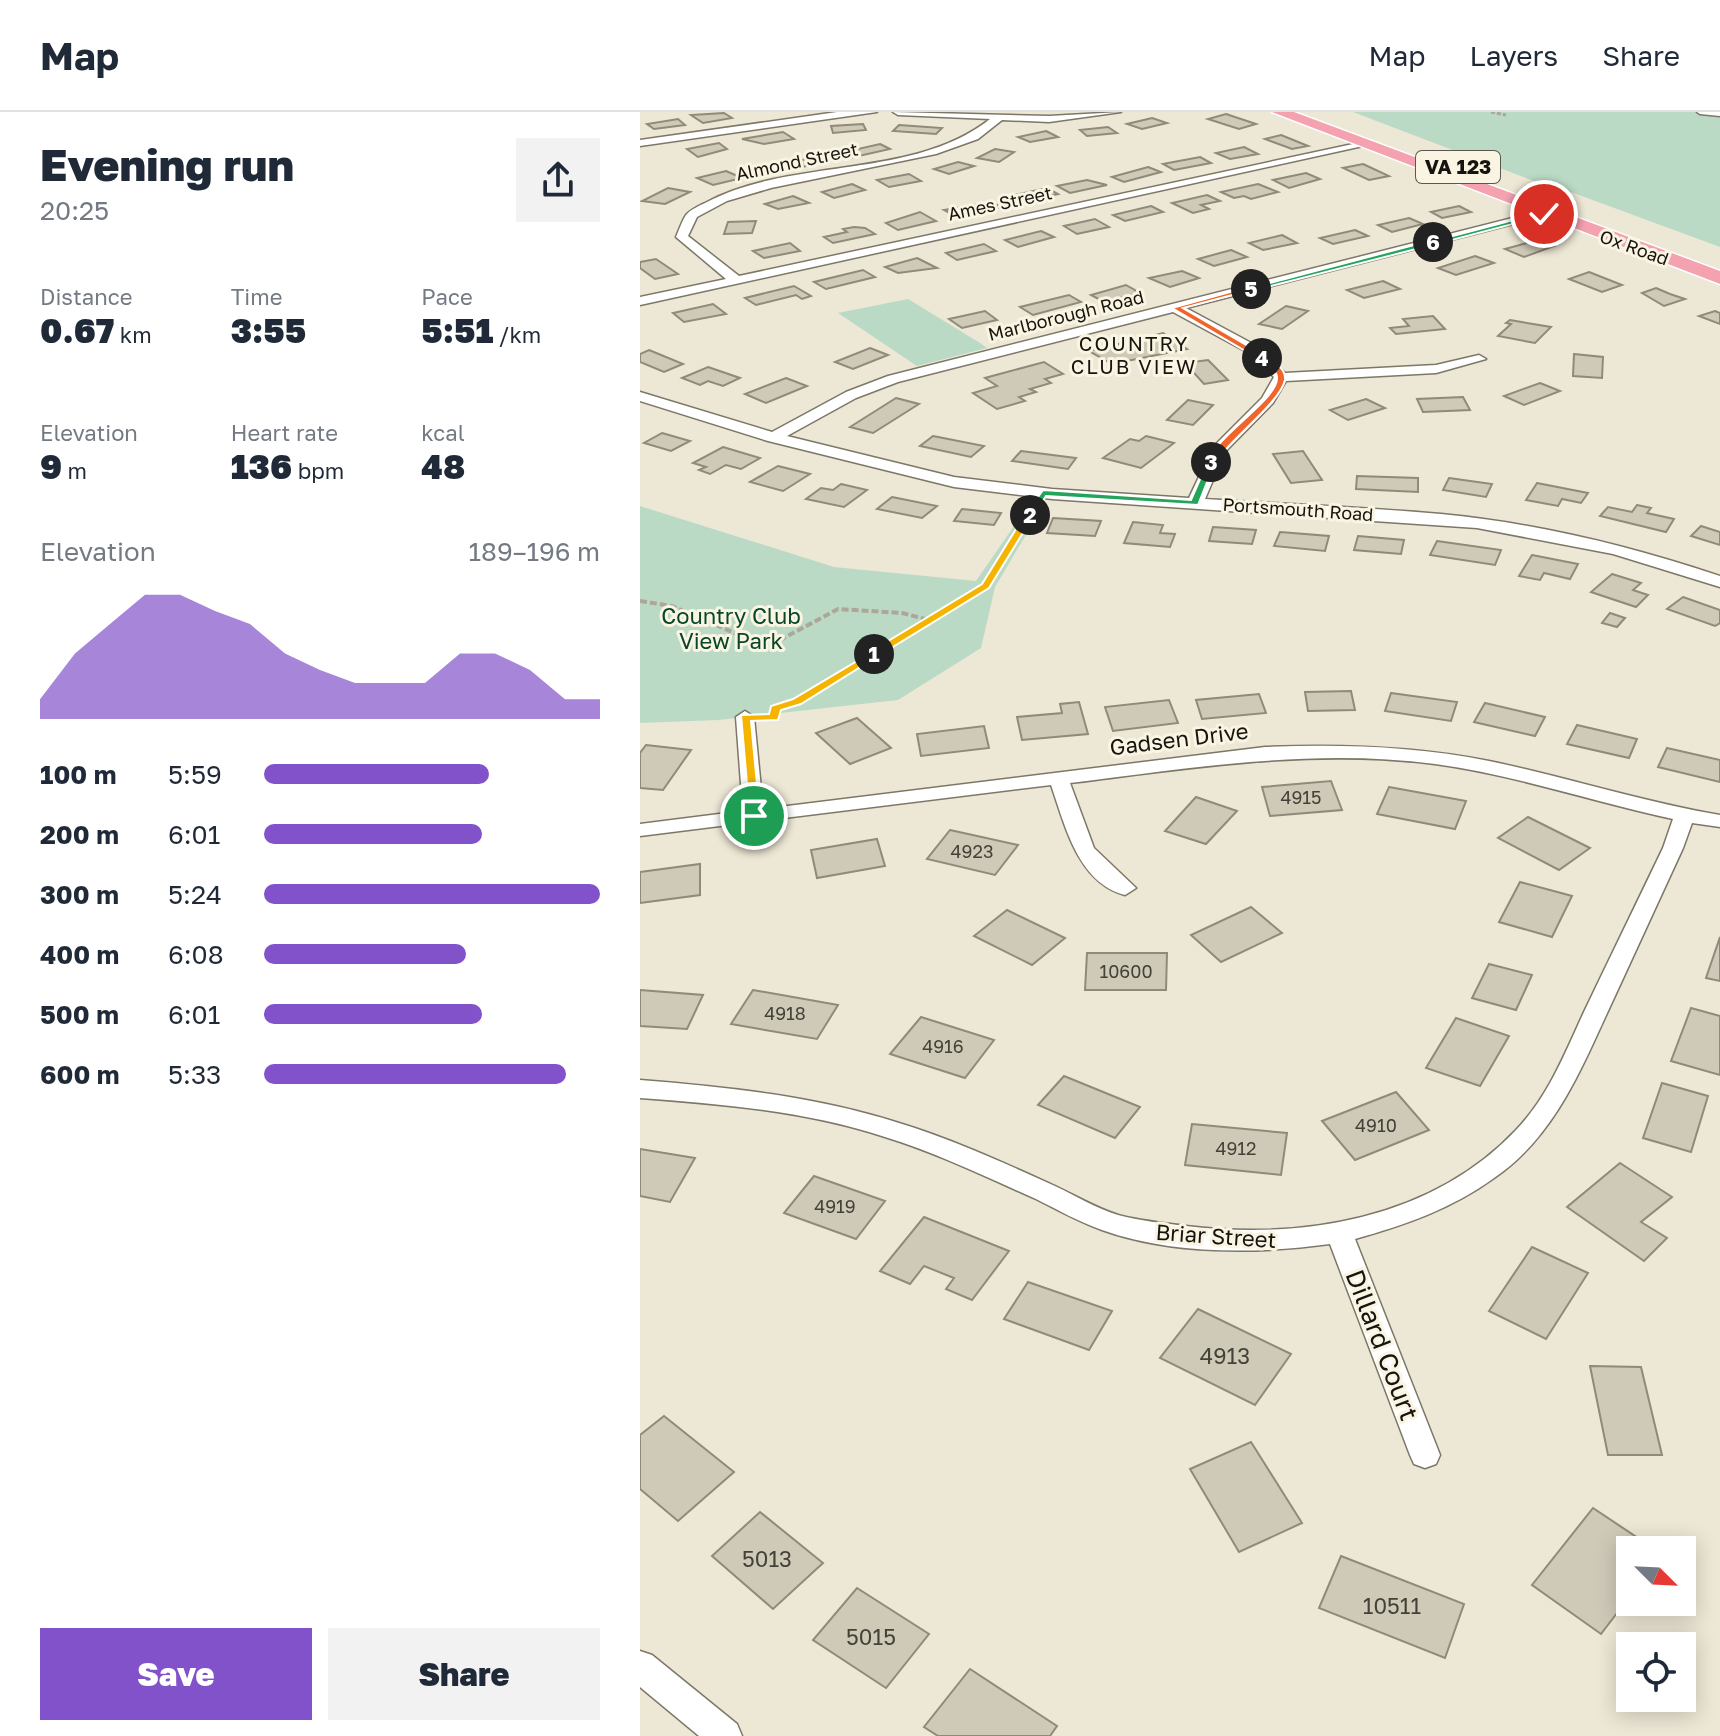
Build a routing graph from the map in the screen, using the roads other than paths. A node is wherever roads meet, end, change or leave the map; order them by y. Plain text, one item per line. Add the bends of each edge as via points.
1 (872, 112) edge
2 (898, 112) edge
3 (1116, 112) edge
4 (1280, 112) edge
5 (1313, 112) edge
6 (1700, 112) edge
7 (842, 113) edge
8 (1720, 114) edge
9 (999, 117) junction
10 (640, 143) edge
11 (1367, 144) junction
12 (1564, 208) junction
13 (1544, 214) junction
14 (1720, 266) edge
15 (1720, 278) edge
16 (736, 280) junction
17 (640, 301) edge
18 (1176, 308) junction
19 (1479, 359) dead end
20 (1281, 377) junction
21 (640, 396) edge
22 (773, 438) junction
23 (1195, 503) junction
24 (1720, 582) edge
25 (745, 717) road end
26 (1058, 778) junction
27 (754, 816) junction
28 (1684, 816) junction
29 (1720, 821) edge
30 (640, 830) edge
31 (1125, 888) dead end
32 (640, 1089) edge
33 (1340, 1235) junction
34 (1425, 1455) dead end
35 (640, 1666) edge
36 (725, 1736) edge

1 - 7 street
2 - 9 street
3 - 9 street via 1078,118
4 - 11 main road, Ox Road / VA 123
5 - 12 main road, Ox Road / VA 123
6 - 8 lane
7 - 10 street
9 - 16 street, Almond Street via 977,136 939,150 750,189 703,206 683,226 682,237
11 - 13 main road, Ox Road / VA 123
11 - 16 street, Ames Street
12 - 13 street, Marlborough Road
12 - 14 main road, Ox Road / VA 123
13 - 15 main road, Ox Road / VA 123
13 - 18 street, Marlborough Road
16 - 17 street, Ames Street
18 - 20 street via 1254,352 1278,368
18 - 22 street, Marlborough Road via 893,379 851,395
19 - 20 street via 1436,369
20 - 23 street via 1268,400 1218,450
21 - 22 street, Portsmouth Road
22 - 23 street, Portsmouth Road via 895,470 1043,493
23 - 24 street, Portsmouth Road via 1506,526 1630,553
25 - 27 street
26 - 27 street, Gadsen Drive
26 - 28 street, Gadsen Drive via 1265,753 1370,752 1487,767
26 - 31 street via 1084,850
27 - 30 street, Gadsen Drive
28 - 29 street, Gadsen Drive
28 - 33 street, Briar Street via 1542,1119 1508,1156 1468,1185 1411,1212
32 - 33 street, Briar Street via 803,1108 890,1130 1142,1231 1229,1240
33 - 34 street, Dillard Court
35 - 36 street

